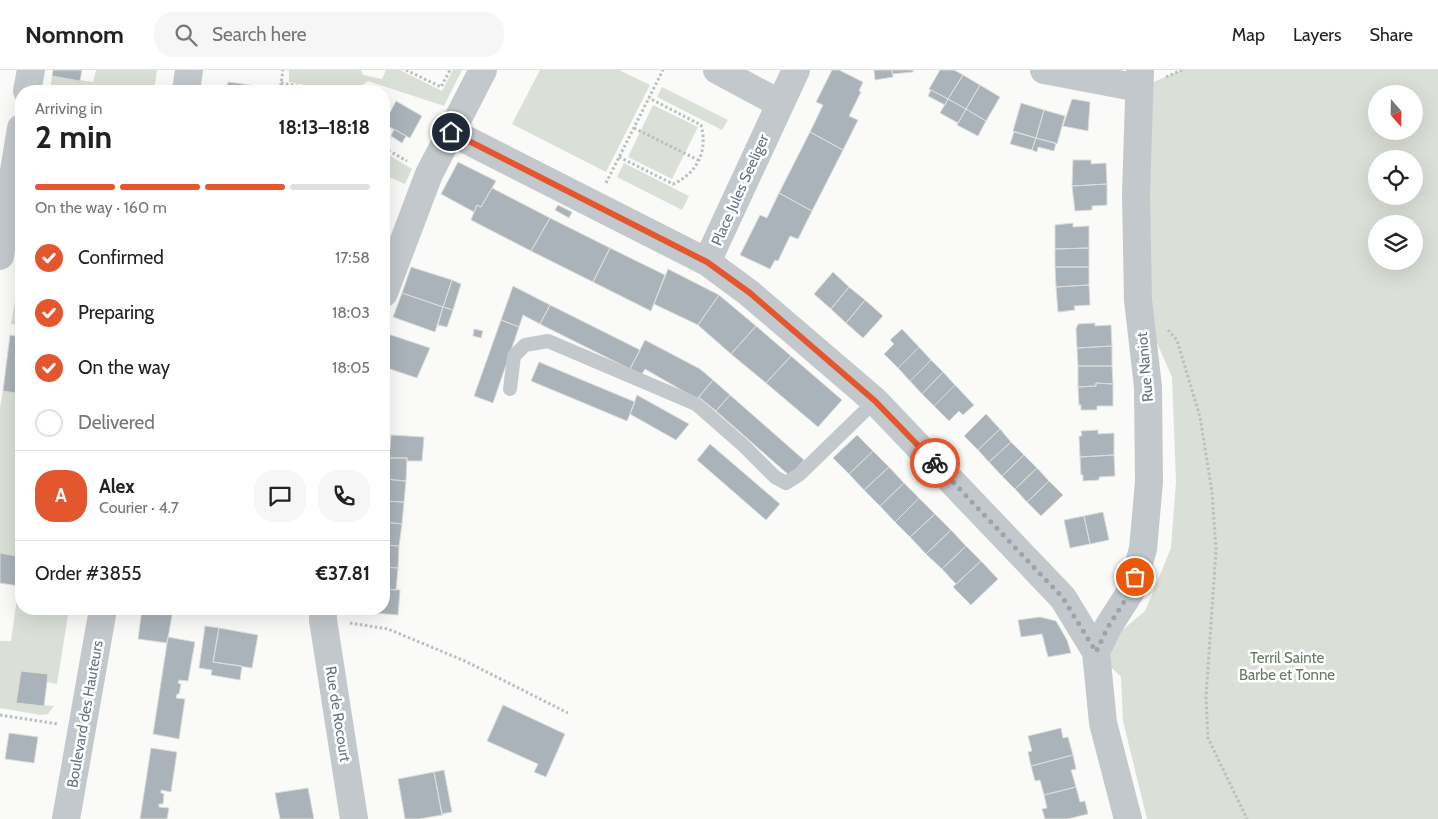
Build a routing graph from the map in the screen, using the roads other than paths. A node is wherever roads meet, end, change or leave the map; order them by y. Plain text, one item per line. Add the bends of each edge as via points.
1 (31, 70) edge
2 (189, 70) edge
3 (483, 70) edge
4 (717, 70) edge
5 (796, 70) edge
6 (1044, 70) edge
7 (1140, 79) edge
8 (28, 85) edge
9 (187, 85) edge
10 (779, 103) junction
11 (451, 132) junction
12 (15, 165) edge
13 (0, 256) edge
14 (707, 262) junction
15 (390, 277) edge
16 (510, 389) dead end
17 (875, 401) junction
18 (102, 615) edge
19 (323, 615) edge
20 (1096, 652) junction
21 (66, 819) edge
22 (354, 819) edge
23 (1128, 819) edge

1 - 8 street
2 - 9 street
3 - 11 street
4 - 10 street
5 - 10 street, Place Jules Seeliger
6 - 7 street
7 - 20 street, Rue Naniot via 1136,194 1138,300 1148,387 1149,482 1143,548 1131,591
10 - 14 street, Place Jules Seeliger
11 - 14 street, Place Jules Seeliger
11 - 15 street via 429,174
12 - 13 street
14 - 17 street via 750,293
16 - 17 lane via 514,356 525,345 548,340 696,404 775,477 786,483 800,474
17 - 20 street via 1063,598
18 - 21 street, Boulevard des Hauteurs
19 - 22 street, Rue de Rocourt
20 - 23 street via 1103,723

